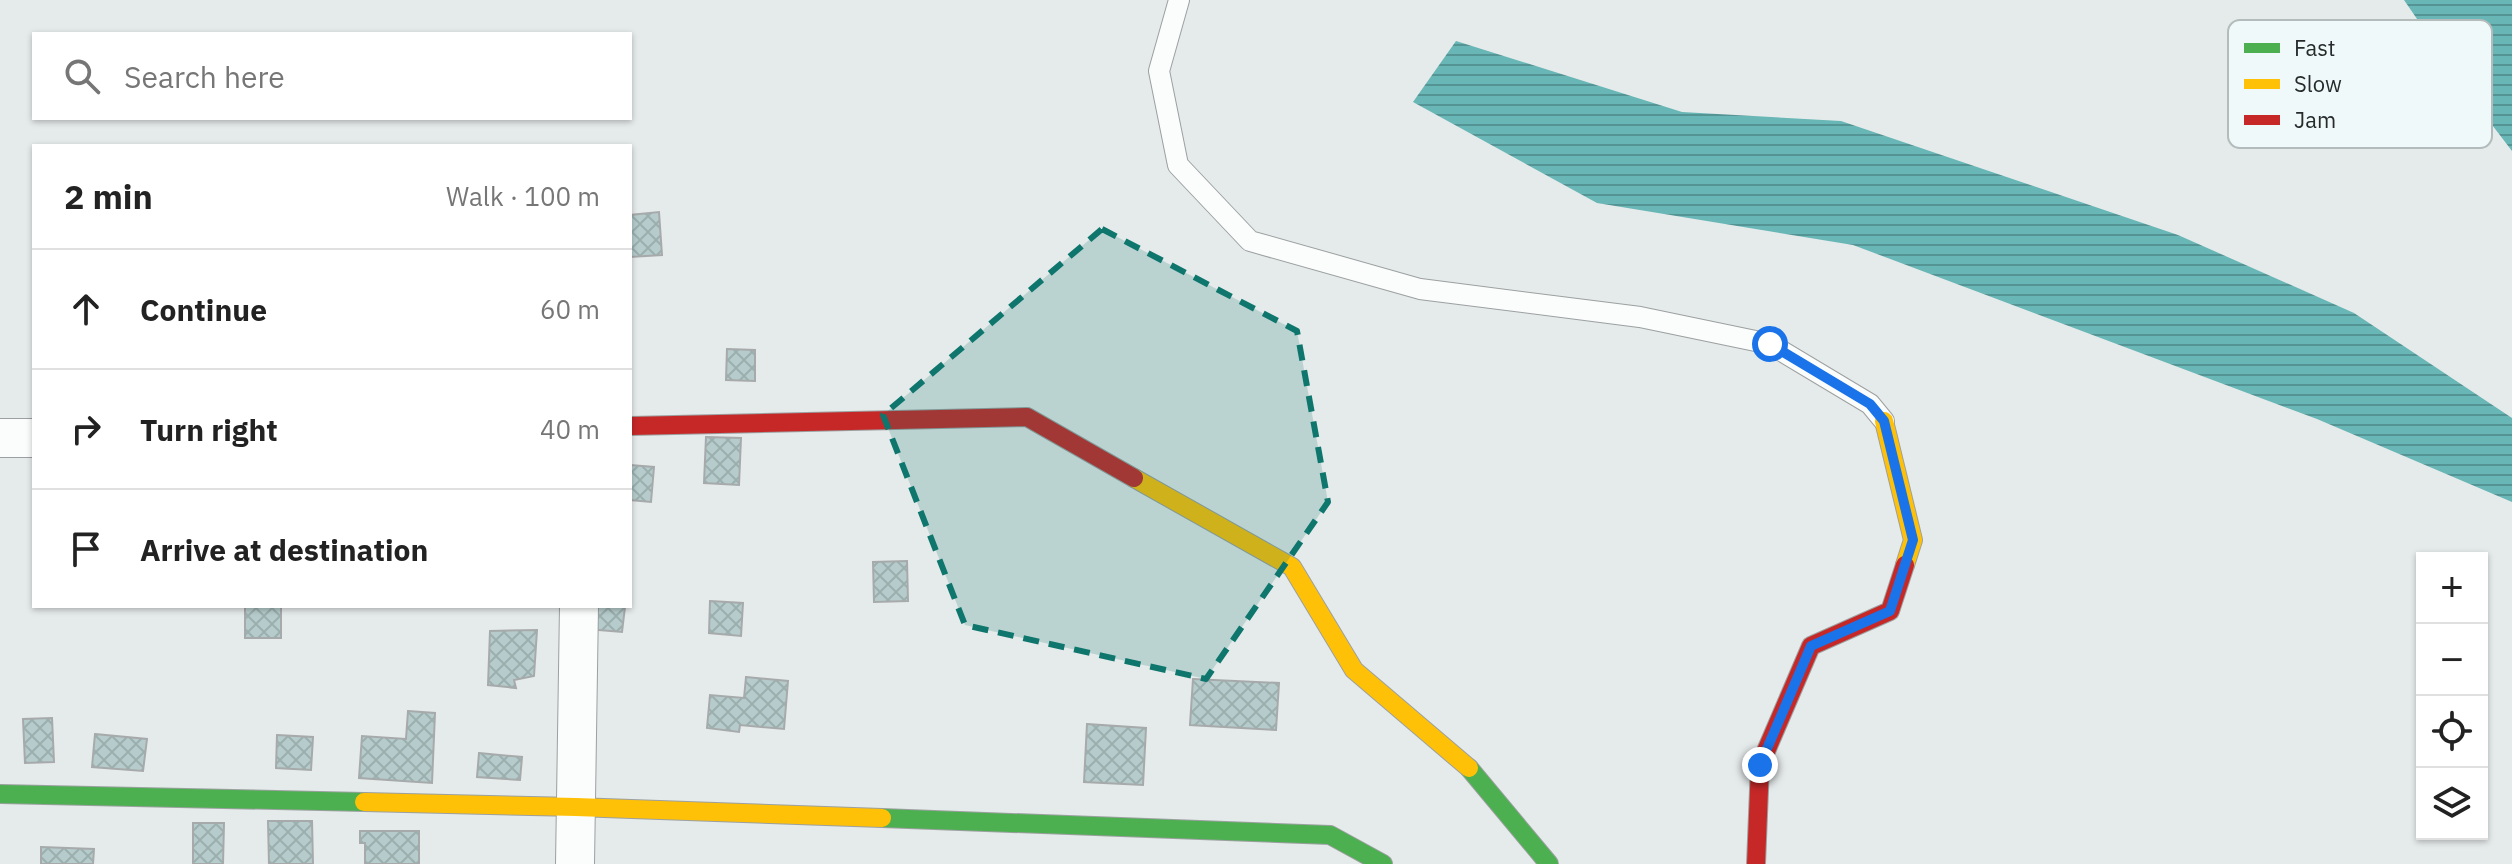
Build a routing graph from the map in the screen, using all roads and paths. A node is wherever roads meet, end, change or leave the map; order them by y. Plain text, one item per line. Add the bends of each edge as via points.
1 (1179, 0) edge
2 (1884, 421) joint
3 (632, 426) edge
4 (0, 438) edge
5 (32, 438) edge
6 (579, 608) edge
7 (0, 794) edge
8 (576, 807) junction
9 (575, 864) edge
10 (1383, 864) edge
11 (1549, 864) edge
12 (1756, 864) edge

1 - 2 lane via 1159,71 1178,165 1250,241 1420,289 1640,317 1770,344 1870,404
2 - 12 street via 1913,540 1890,611 1811,646 1760,765
3 - 11 street via 1027,417 1292,567 1354,670 1465,763
4 - 5 street
6 - 8 street
7 - 8 street
8 - 9 street
8 - 10 street via 1330,835

